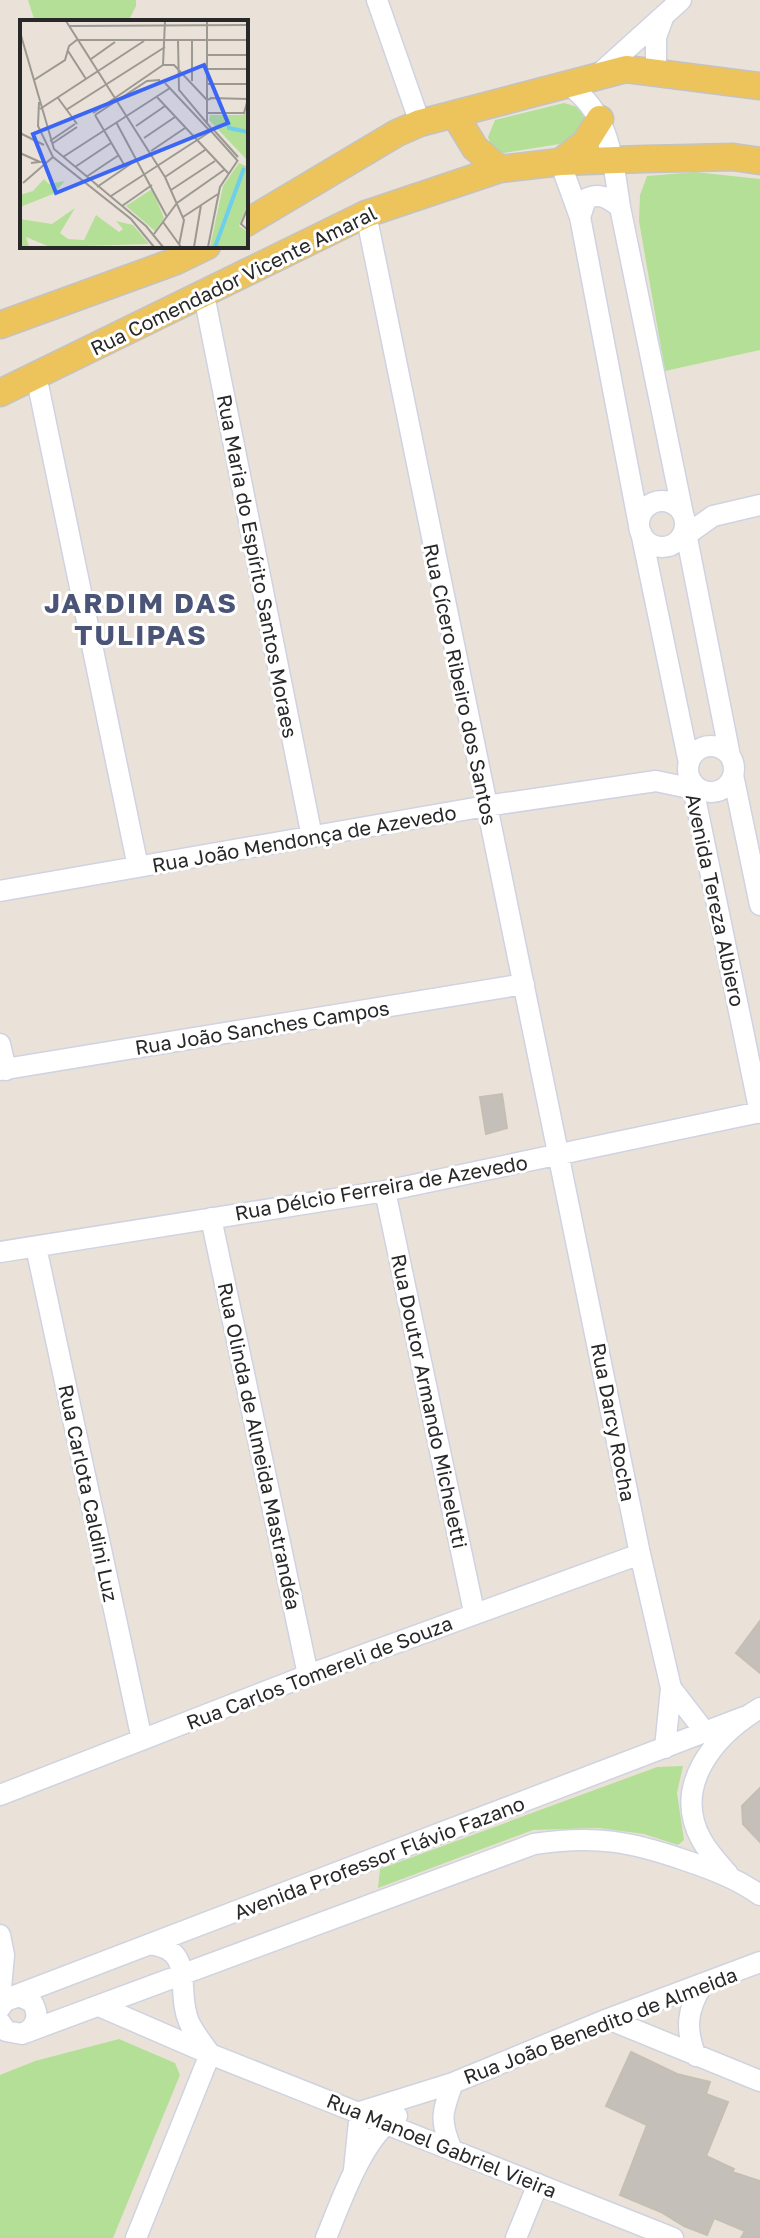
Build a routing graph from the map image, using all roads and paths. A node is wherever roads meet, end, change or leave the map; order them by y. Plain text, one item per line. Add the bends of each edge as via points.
1 (377, 0) edge
2 (681, 0) edge
3 (665, 14) junction
4 (656, 71) junction
5 (598, 75) junction
6 (569, 85) junction
7 (760, 86) edge
8 (447, 117) junction
9 (600, 119) junction
10 (645, 159) junction
11 (614, 160) junction
12 (760, 161) edge
13 (560, 162) junction
14 (500, 169) junction
15 (619, 203) junction
16 (366, 214) junction
17 (580, 217) junction
18 (248, 222) edge
19 (203, 248) edge
20 (204, 295) junction
21 (0, 325) edge
22 (36, 375) junction
23 (0, 393) edge
24 (760, 505) edge
25 (682, 521) junction
26 (640, 528) junction
27 (731, 766) junction
28 (694, 773) junction
29 (656, 781) junction
30 (486, 806) junction
31 (312, 837) junction
32 (138, 867) junction
33 (0, 891) edge
34 (760, 905) edge
35 (524, 984) junction
36 (0, 1044) edge
37 (3, 1070) edge
38 (760, 1112) edge
39 (560, 1154) junction
40 (385, 1191) junction
41 (211, 1218) junction
42 (36, 1247) junction
43 (0, 1252) edge
44 (640, 1554) junction
45 (474, 1612) junction
46 (308, 1675) junction
47 (671, 1688) junction
48 (752, 1713) edge
49 (705, 1732) junction
50 (142, 1740) junction
51 (665, 1748) junction
52 (0, 1795) edge
53 (729, 1875) junction
54 (760, 1892) edge
55 (150, 1944) junction
56 (2, 1945) edge
57 (755, 1962) edge
58 (183, 1974) junction
59 (702, 1986) junction
60 (10, 2000) edge
61 (99, 2006) junction
62 (608, 2019) junction
63 (0, 2022) edge
64 (24, 2033) junction
65 (0, 2042) edge
66 (210, 2054) junction
67 (696, 2056) junction
68 (760, 2081) edge
69 (453, 2083) junction
70 (360, 2112) junction
71 (386, 2122) junction
72 (452, 2150) junction
73 (354, 2170) junction
74 (538, 2184) junction
75 (136, 2238) edge
76 (326, 2238) edge
77 (516, 2238) edge
78 (673, 2238) edge

1 - 8 street
2 - 3 street
3 - 4 street via 656,37
3 - 5 street
4 - 5 main road via 626,69
4 - 7 main road
5 - 6 main road
6 - 8 main road
6 - 9 street
8 - 14 main road
8 - 18 main road via 397,133
9 - 11 street
9 - 13 main road via 585,143
10 - 11 main road, Rua Comendador Vicente Amaral
10 - 12 main road, Rua Comendador Vicente Amaral
10 - 15 street via 623,181
11 - 13 main road, Rua Comendador Vicente Amaral
11 - 15 street, Avenida Tereza Albiero
13 - 14 main road, Rua Comendador Vicente Amaral
13 - 17 street, Avenida Tereza Albiero
14 - 16 main road, Rua Comendador Vicente Amaral
15 - 17 street via 593,195
15 - 25 street, Avenida Tereza Albiero
16 - 20 main road, Rua Comendador Vicente Amaral
16 - 30 street, Rua Cícero Ribeiro dos Santos
17 - 26 street, Avenida Tereza Albiero
19 - 21 main road
20 - 22 main road, Rua Comendador Vicente Amaral
20 - 31 street, Rua Maria do Espírito Santos Moraes
22 - 23 main road, Rua Comendador Vicente Amaral
22 - 32 street
24 - 25 street
25 - 26 street via 661,501 643,512
25 - 26 street via 668,547 654,546
25 - 27 street, Avenida Tereza Albiero
26 - 28 street, Avenida Tereza Albiero
27 - 28 street via 723,789 709,793
27 - 28 street via 716,747 702,748
27 - 34 street, Avenida Tereza Albiero
28 - 29 street, Rua João Mendonça de Azevedo
28 - 29 street, Rua João Mendonça de Azevedo
28 - 38 street, Avenida Tereza Albiero
29 - 30 street, Rua João Mendonça de Azevedo
30 - 31 street, Rua João Mendonça de Azevedo
30 - 35 street, Rua Cícero Ribeiro dos Santos
31 - 32 street, Rua João Mendonça de Azevedo
32 - 33 street, Rua João Mendonça de Azevedo
35 - 37 street, Rua João Sanches Campos
35 - 39 street, Rua Cícero Ribeiro dos Santos
36 - 37 street
38 - 39 street, Rua Délcio Ferreira de Azevedo
39 - 40 street, Rua Délcio Ferreira de Azevedo
39 - 44 street, Rua Darcy Rocha
40 - 41 street, Rua Délcio Ferreira de Azevedo
40 - 45 street, Rua Doutor Armando Micheletti
41 - 42 street, Rua Délcio Ferreira de Azevedo
41 - 46 street, Rua Olinda de Almeida Mastrandéa
42 - 43 street, Rua Délcio Ferreira de Azevedo
42 - 50 street, Rua Carlota Caldini Luz
44 - 45 street, Rua Carlos Tomereli de Souza
44 - 47 street, Rua Darcy Rocha
45 - 46 street, Rua Carlos Tomereli de Souza
46 - 50 street, Rua Carlos Tomereli de Souza
47 - 49 street, Rua Darcy Rocha
47 - 51 street, Rua Darcy Rocha
48 - 49 street, Avenida Professor Flávio Fazano
48 - 53 street via 710,1749 692,1789 701,1839
49 - 51 street, Avenida Professor Flávio Fazano
50 - 52 street, Rua Carlos Tomereli de Souza
51 - 55 street, Avenida Professor Flávio Fazano
53 - 54 street
53 - 58 street, Avenida Professor Flávio Fazano via 621,1841 534,1844
55 - 58 street via 172,1952
55 - 60 street, Avenida Professor Flávio Fazano
56 - 60 street
57 - 59 street, Rua João Benedito de Almeida
58 - 61 street, Avenida Professor Flávio Fazano
58 - 66 street via 189,2022
59 - 62 street, Rua João Benedito de Almeida
59 - 67 street via 689,2020 688,2038
60 - 64 street via 35,2006 35,2025
61 - 64 street, Avenida Professor Flávio Fazano
61 - 66 street, Rua Manoel Gabriel Vieira
62 - 67 street
62 - 69 street, Rua João Benedito de Almeida
63 - 64 street via 11,2033
64 - 65 street, Avenida Professor Flávio Fazano
66 - 70 street, Rua Manoel Gabriel Vieira
66 - 75 street
67 - 68 street
69 - 70 street, Rua João Benedito de Almeida
69 - 71 street, Rua João Benedito de Almeida
69 - 72 street, Rua João Benedito de Almeida via 442,2112
70 - 71 street, Rua Manoel Gabriel Vieira
70 - 73 street, Rua João Benedito de Almeida
71 - 72 street, Rua Manoel Gabriel Vieira
71 - 73 street, Rua João Benedito de Almeida
72 - 74 street, Rua Manoel Gabriel Vieira
73 - 76 street, Rua João Benedito de Almeida
74 - 77 street
74 - 78 street, Rua Manoel Gabriel Vieira

